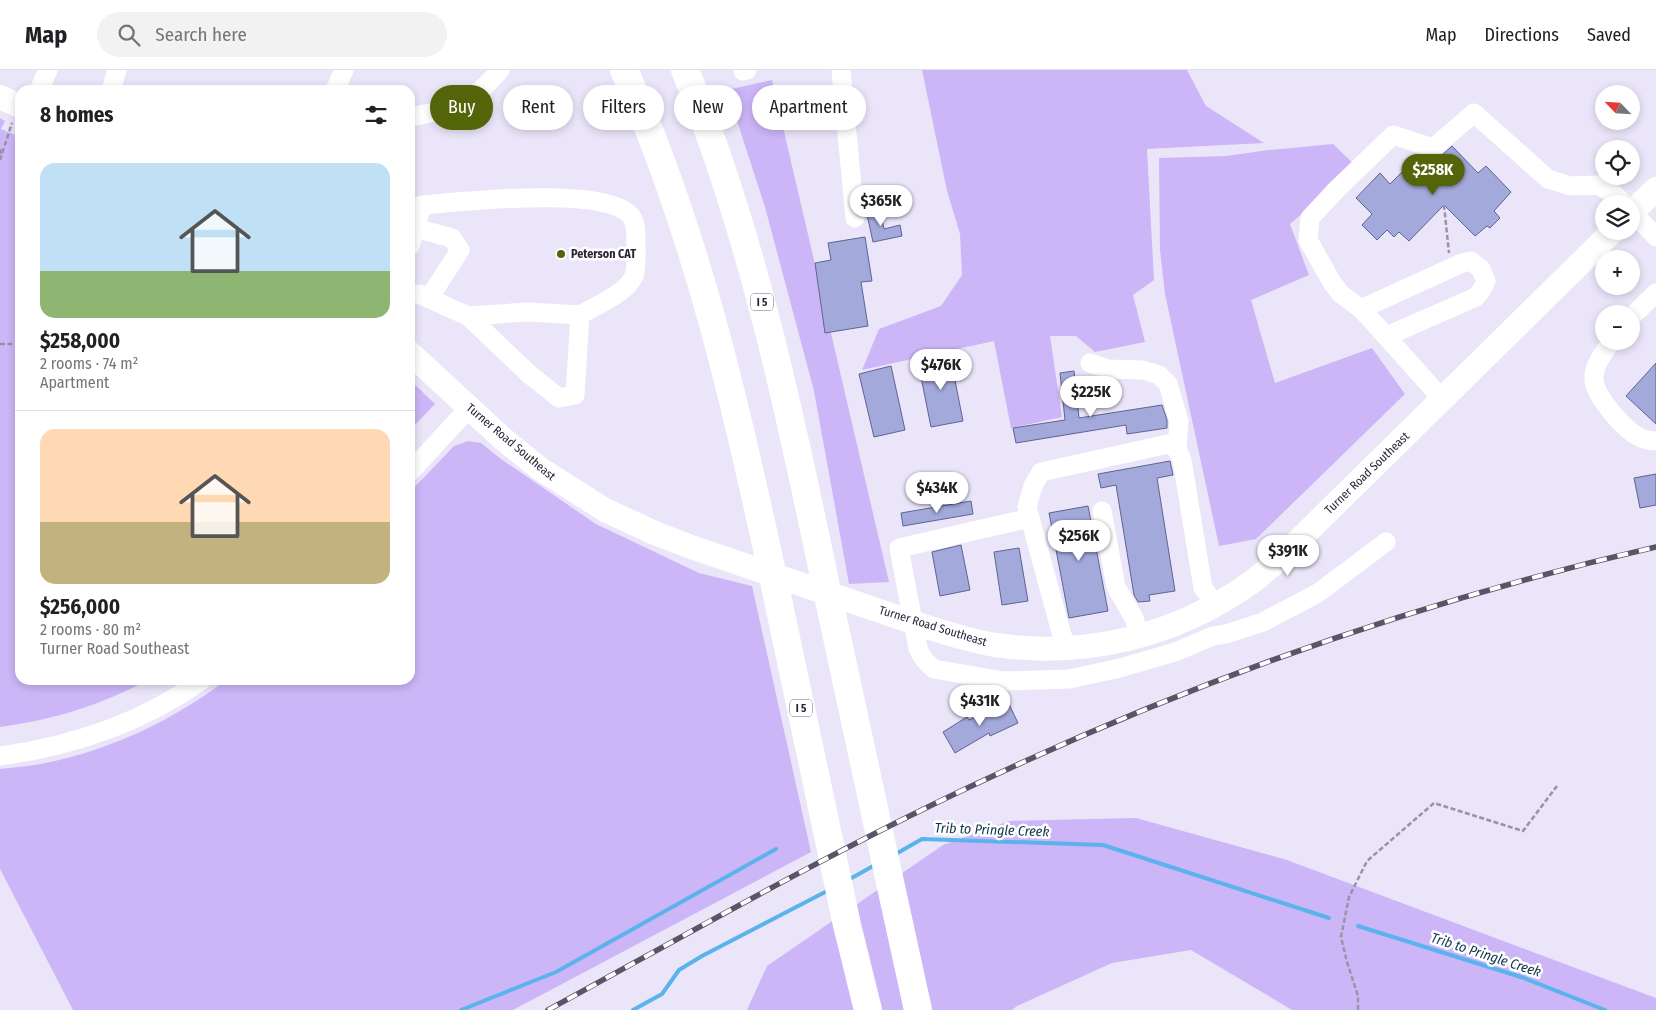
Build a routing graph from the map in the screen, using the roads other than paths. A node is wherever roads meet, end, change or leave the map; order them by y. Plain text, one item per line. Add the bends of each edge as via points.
1 (48, 70) edge
2 (117, 70) edge
3 (344, 70) edge
4 (500, 70) edge
5 (624, 70) edge
6 (685, 70) edge
7 (842, 70) edge
8 (40, 85) edge
9 (112, 85) edge
10 (337, 85) edge
11 (415, 117) edge
12 (1656, 189) edge
13 (1615, 195) edge
14 (1640, 202) edge
15 (855, 218) dead end
16 (1640, 220) edge
17 (415, 230) edge
18 (415, 237) edge
19 (1656, 237) edge
20 (1604, 240) edge
21 (1656, 292) edge
22 (417, 294) edge
23 (1640, 307) edge
24 (1361, 309) junction
25 (580, 315) junction
26 (468, 316) junction
27 (1387, 336) junction
28 (1606, 350) edge
29 (415, 358) edge
30 (1090, 363) dead end
31 (1442, 399) junction
32 (469, 408) junction
33 (1656, 440) edge
34 (1177, 449) junction
35 (415, 467) edge
36 (1102, 511) dead end
37 (1030, 518) junction
38 (1386, 542) dead end
39 (1211, 608) junction
40 (914, 622) junction
41 (1213, 636) junction
42 (1140, 637) junction
43 (1067, 648) junction
44 (194, 685) edge
45 (0, 756) edge
46 (868, 1010) edge
47 (918, 1010) edge

1 - 8 street
2 - 9 street
3 - 10 street
4 - 11 street via 472,99 453,108
5 - 46 highway, I 5 via 669,180 708,304 736,410
6 - 47 highway, I 5 via 718,156 760,294 782,382
7 - 15 street
12 - 14 main road
13 - 24 street via 1598,186 1571,186 1548,179 1474,113 1433,148 1392,135 1310,218 1308,240 1337,289
16 - 19 street
17 - 25 street via 422,205 572,198 611,204 624,210 632,217 636,231 634,276 625,289
18 - 22 street via 452,238 460,250
20 - 31 main road, Turner Road Southeast
21 - 23 street
22 - 26 street
24 - 27 street
24 - 27 street via 1455,266 1471,261 1480,269 1486,281 1476,297
25 - 26 street via 527,312
25 - 26 street via 575,395 559,398
27 - 31 street
28 - 33 street via 1596,367 1594,380 1599,396 1635,434
29 - 32 main road, Turner Road Southeast
30 - 34 street via 1108,369 1143,370 1159,375 1168,384 1180,421
31 - 39 main road, Turner Road Southeast via 1271,566
32 - 35 street
32 - 40 main road, Turner Road Southeast via 539,468 628,522 694,548
34 - 37 street via 1168,444 1041,472 1032,486 1027,507
34 - 39 street via 1182,460 1203,588
36 - 42 street via 1116,587 1134,618
37 - 40 street via 899,548
37 - 43 street
38 - 41 street via 1318,593 1263,622
39 - 41 street
39 - 42 main road, Turner Road Southeast
40 - 41 street via 922,658 934,668 1004,680 1069,679 1112,670 1175,652
40 - 43 main road, Turner Road Southeast via 994,645
42 - 43 main road, Turner Road Southeast
44 - 45 street via 148,713 111,729 52,747

